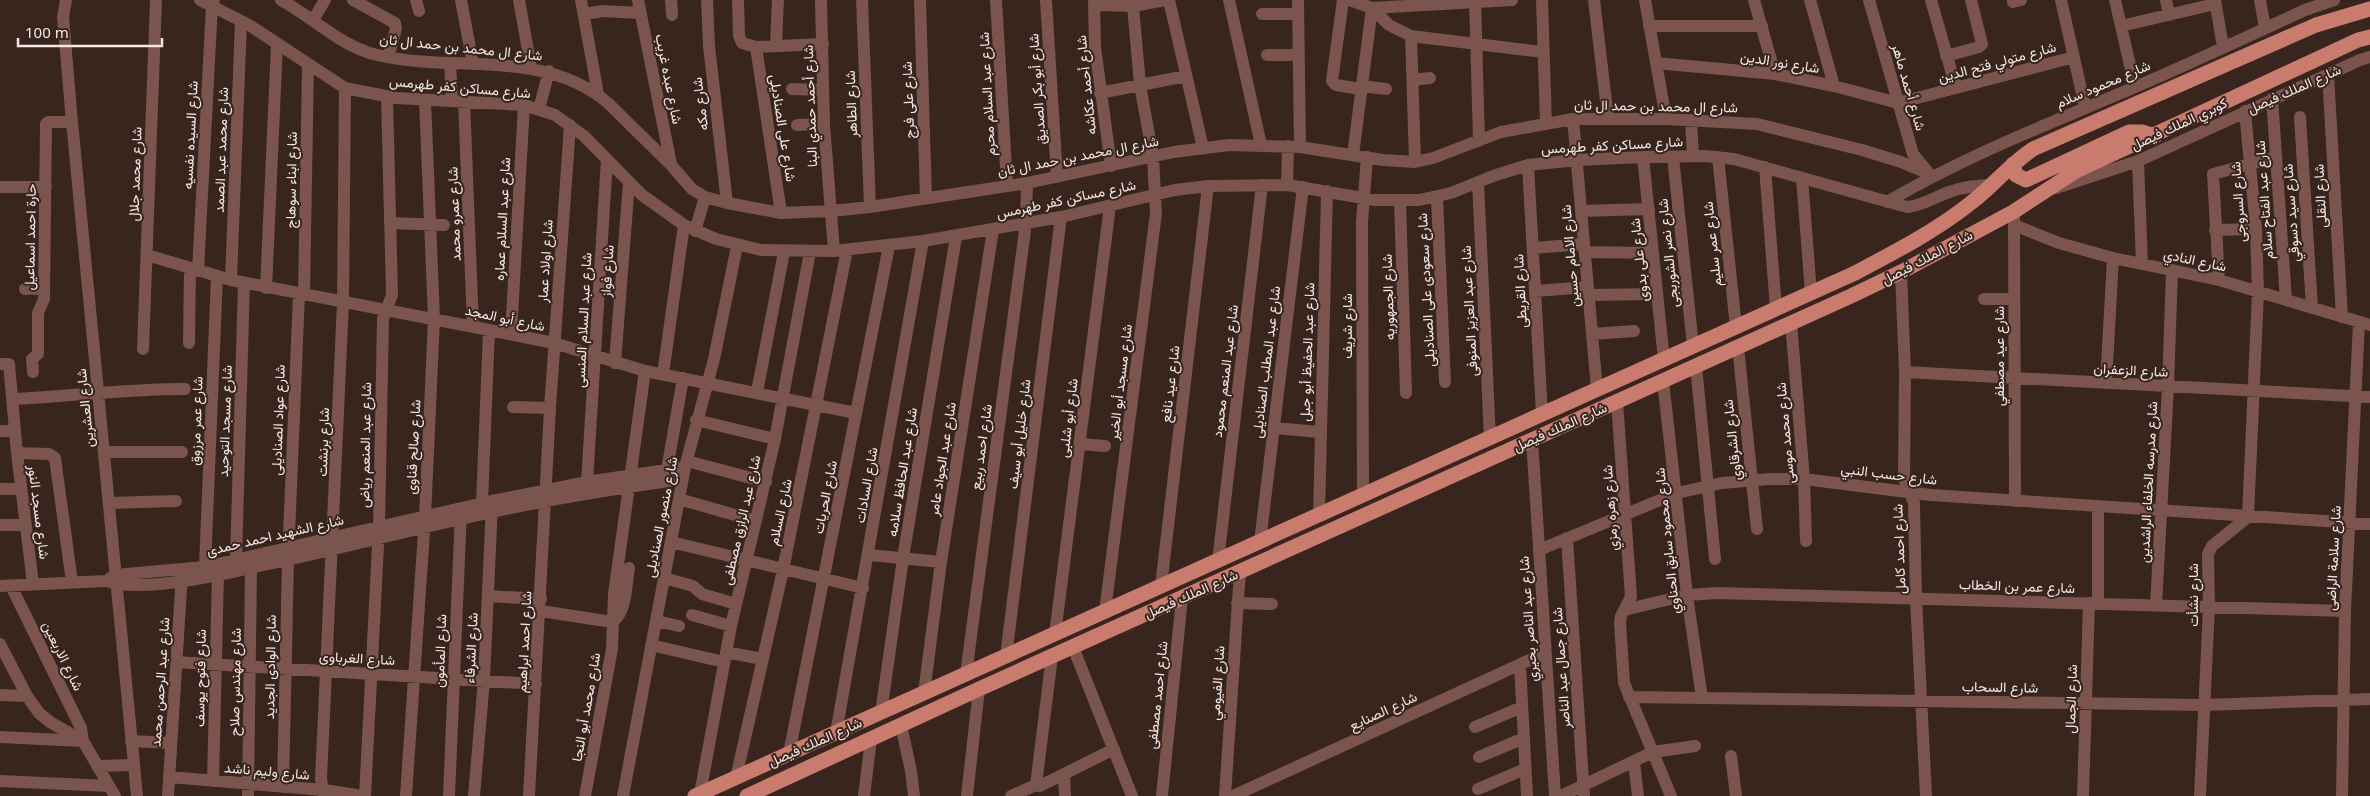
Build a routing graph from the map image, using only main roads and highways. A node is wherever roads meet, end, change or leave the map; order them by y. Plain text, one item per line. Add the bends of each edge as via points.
1 (2370, 9) edge
2 (2370, 37) edge
3 (2155, 136) junction
4 (2013, 164) junction
5 (2046, 191) joint
6 (1407, 476) junction
7 (1379, 488) junction
8 (1418, 491) junction
9 (1389, 504) junction
10 (698, 795) edge
11 (747, 796) edge

1 - 4 main road, شارع الملك فيصل via 2331,20 2255,51 2033,150
2 - 3 main road, كوبري الملك فيصل
3 - 4 main road via 2129,132 2026,180 2016,175
3 - 5 main road, كوبري الملك فيصل via 2076,171
4 - 6 main road, شارع الملك فيصل via 1970,204 1853,274
5 - 8 main road, شارع الملك فيصل via 2014,219
6 - 7 main road, شارع الملك فيصل
6 - 8 main road via 1408,484
7 - 9 main road via 1390,493
7 - 10 main road, شارع الملك فيصل
8 - 9 main road, شارع الملك فيصل
9 - 11 main road, شارع الملك فيصل

